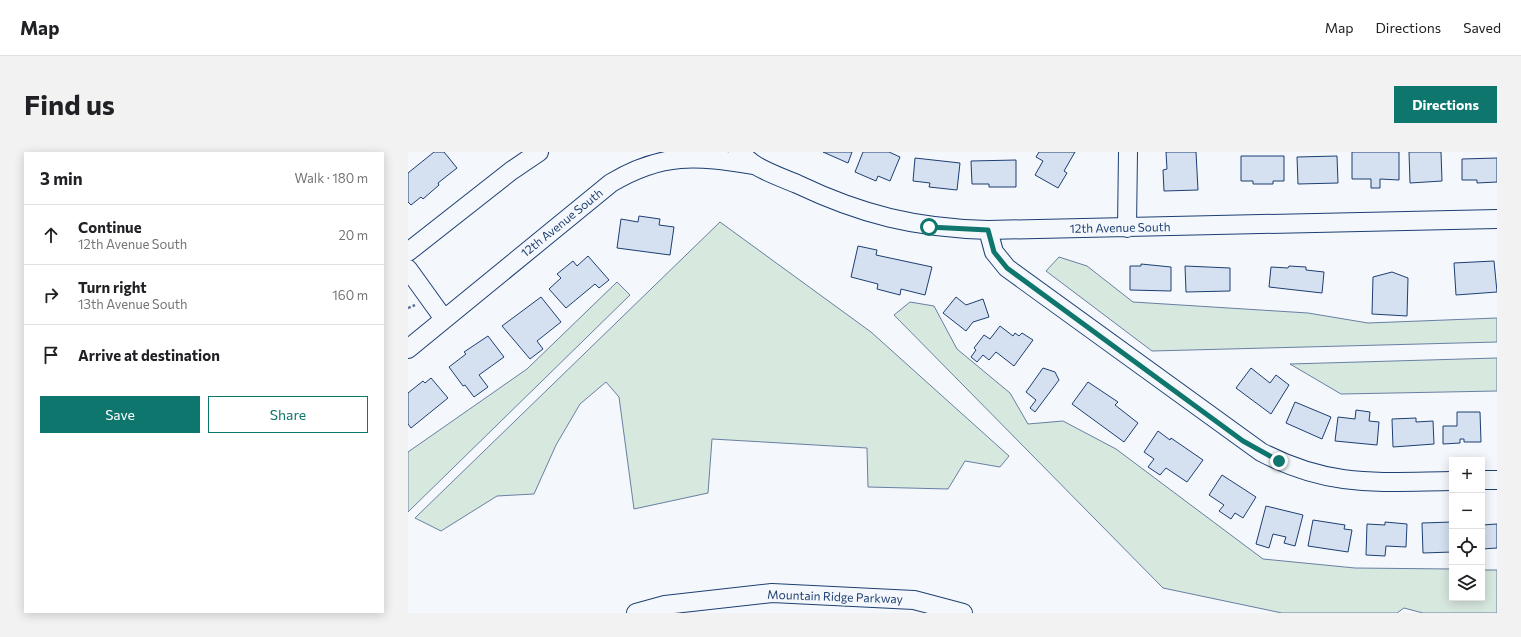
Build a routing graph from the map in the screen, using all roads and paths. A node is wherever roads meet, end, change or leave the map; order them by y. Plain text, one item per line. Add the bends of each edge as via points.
1 (539, 152) edge
2 (738, 152) edge
3 (1128, 152) edge
4 (755, 165) junction
5 (1497, 219) edge
6 (1127, 228) junction
7 (988, 230) junction
8 (408, 252) edge
9 (408, 269) edge
10 (444, 319) junction
11 (408, 349) edge
12 (1485, 480) edge
13 (1497, 480) edge
14 (1449, 481) edge
15 (636, 613) edge
16 (963, 613) edge

1 - 8 street
2 - 4 street, 12th Avenue South
3 - 6 street
4 - 7 street, 12th Avenue South via 861,211 929,227
4 - 10 street, 12th Avenue South via 710,158 682,158 660,161 626,174 611,183
5 - 6 street, 12th Avenue South
6 - 7 street, 12th Avenue South
7 - 14 street via 994,252 1007,268 1260,452 1298,469 1333,479 1370,482
9 - 10 street
10 - 11 street, 12th Avenue South
12 - 13 street
15 - 16 street, Mountain Ridge Parkway via 666,605 772,593 914,600

